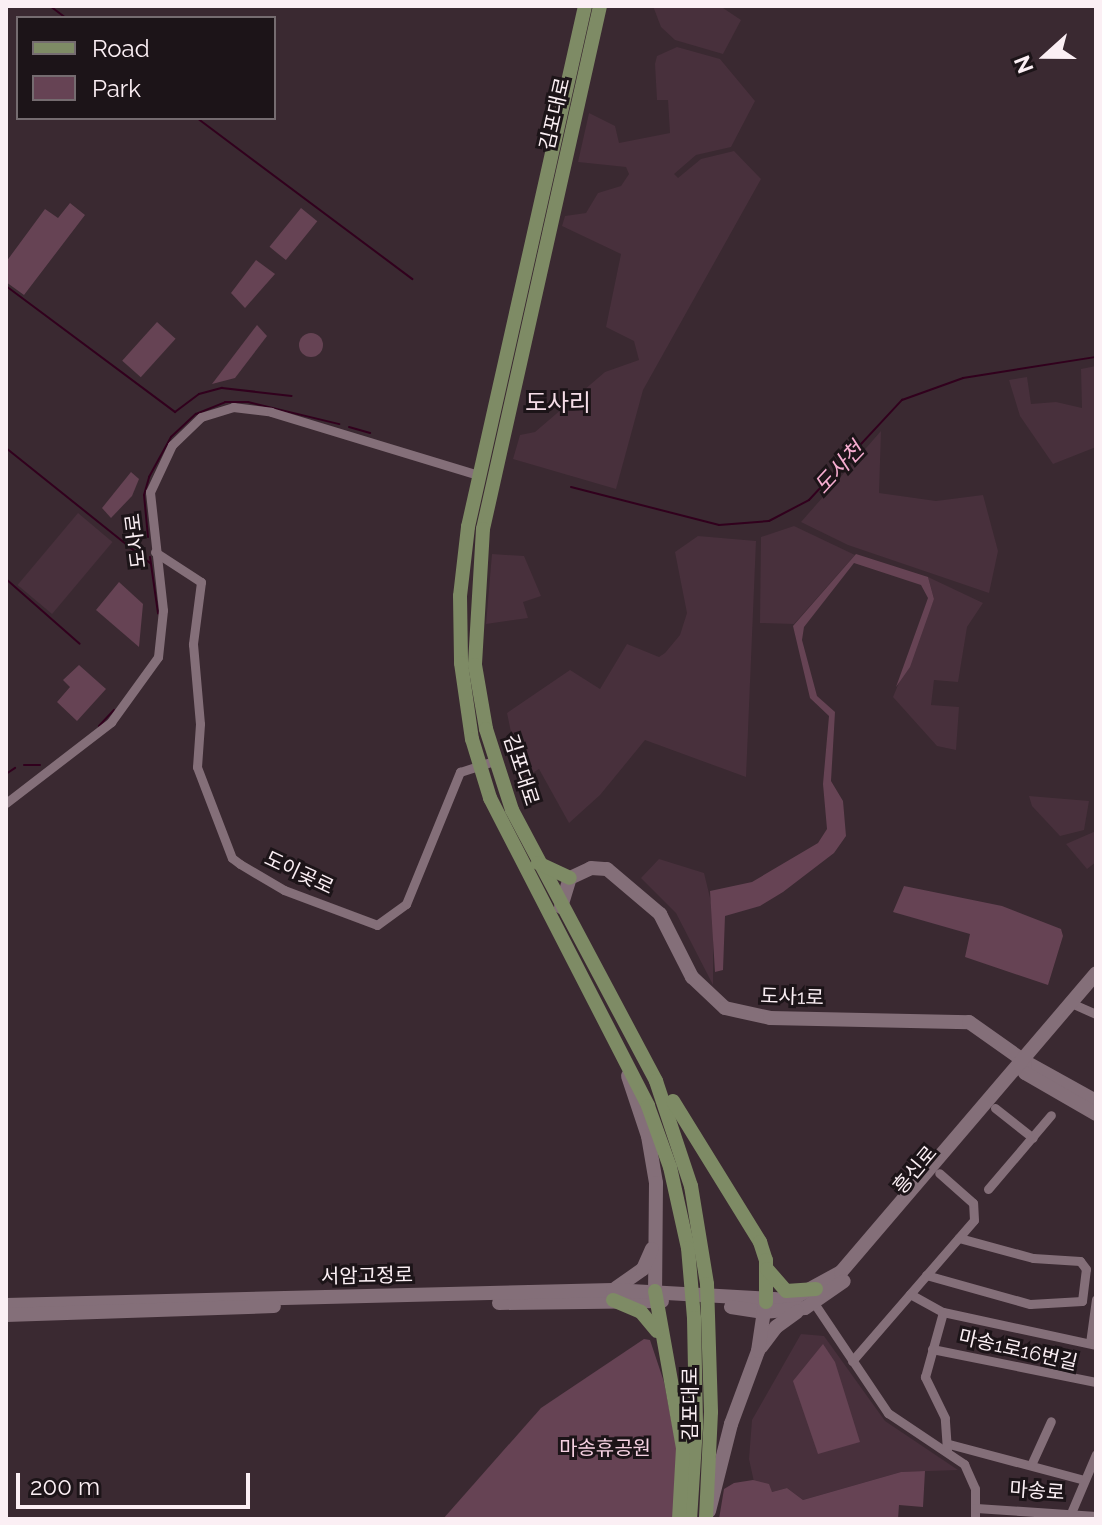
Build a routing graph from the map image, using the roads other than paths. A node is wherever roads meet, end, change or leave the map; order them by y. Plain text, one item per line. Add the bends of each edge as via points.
1 (585, 6) edge
2 (600, 6) edge
3 (479, 475) junction
4 (155, 552) junction
5 (487, 763) junction
6 (6, 803) edge
7 (537, 863) junction
8 (570, 878) junction
9 (561, 907) junction
10 (1096, 973) edge
11 (1096, 985) edge
12 (1076, 1004) junction
13 (1096, 1014) edge
14 (623, 1036) junction
15 (1027, 1067) junction
16 (1096, 1101) edge
17 (995, 1108) junction
18 (1096, 1114) edge
19 (1051, 1115) dead end
20 (1033, 1138) junction
21 (939, 1173) junction
22 (988, 1189) dead end
23 (656, 1237) junction
24 (959, 1238) junction
25 (767, 1268) junction
26 (926, 1275) junction
27 (1085, 1292) junction
28 (910, 1294) junction
29 (613, 1295) junction
30 (656, 1296) junction
31 (1096, 1296) edge
32 (812, 1300) junction
33 (726, 1302) joint
34 (6, 1305) edge
35 (765, 1307) junction
36 (943, 1312) junction
37 (6, 1315) edge
38 (701, 1319) junction
39 (659, 1334) junction
40 (1093, 1344) edge
41 (932, 1349) junction
42 (758, 1351) junction
43 (852, 1361) junction
44 (1096, 1382) edge
45 (1051, 1421) dead end
46 (948, 1447) junction
47 (1096, 1454) edge
48 (1031, 1465) junction
49 (1084, 1480) junction
50 (976, 1508) junction
51 (1071, 1513) junction
52 (1096, 1516) edge
53 (679, 1519) edge
54 (690, 1519) edge
55 (706, 1519) edge
56 (975, 1519) edge

1 - 3 main road, 김포대로
2 - 5 main road, 김포대로 via 480,548 475,665
3 - 4 street, 도사로 via 343,431 260,410 224,408 190,424 161,463 149,500
3 - 5 main road, 김포대로 via 463,563 459,631 464,696
4 - 5 street, 도이곶로 via 201,582 193,644 200,724 197,767 235,861 284,890 377,925 406,904 460,772
4 - 6 street, 도사로 via 164,630 151,670 96,737
5 - 7 main road, 김포대로
5 - 14 main road, 김포대로 via 502,825
7 - 8 main road
7 - 9 main road, 김포대로
8 - 9 main road
8 - 15 main road, 도사1로 via 602,868 629,882 667,922 699,987 732,1011 770,1018 969,1022
9 - 14 main road, 김포대로
10 - 12 main road, 흥신로
11 - 12 main road, 흥신로
12 - 13 street
12 - 15 main road, 흥신로
14 - 23 main road via 656,1183
14 - 25 main road via 753,1227
14 - 38 main road, 김포대로 via 670,1167 699,1283
15 - 16 main road
15 - 17 main road, 흥신로
15 - 18 main road
15 - 32 main road, 흥신로
17 - 20 street
17 - 21 main road, 흥신로
19 - 20 street
20 - 22 street
21 - 24 street via 976,1209
21 - 32 main road, 흥신로 via 853,1273
23 - 29 main road via 643,1269
23 - 30 main road
24 - 26 street
24 - 27 street via 1033,1258 1080,1261 1086,1269
25 - 32 main road via 786,1291
25 - 35 main road
26 - 27 street via 1030,1304 1077,1305
26 - 28 street
27 - 31 street
28 - 36 street
28 - 43 street
29 - 30 main road, 서암고정로
29 - 34 main road, 서암고정로
29 - 37 main road, 서암고정로
29 - 39 main road via 641,1312
30 - 33 main road, 서암고정로
30 - 39 main road
31 - 40 street
32 - 35 main road, 흥신로
32 - 35 main road, 흥신로
32 - 42 main road via 776,1327
32 - 43 street, 마송1로16번길
33 - 35 main road, 흥신로
35 - 42 main road
36 - 40 street, 마송1로16번길
36 - 41 street, 마송1로16번길
38 - 54 main road, 김포대로
38 - 55 main road, 김포대로 via 711,1412
39 - 53 main road via 683,1448
41 - 44 street, 마송1로16번길
41 - 46 street, 마송1로16번길 via 925,1377 945,1418
42 - 55 main road via 731,1424
43 - 46 street, 마송1로16번길 via 888,1413
45 - 48 street
46 - 48 street, 마송1로16번길
46 - 50 street, 마송1로16번길 via 968,1471
47 - 49 street
48 - 49 street, 마송1로16번길
49 - 51 street
50 - 51 street, 마송로
50 - 56 street, 마송1로16번길
51 - 52 street, 마송로

